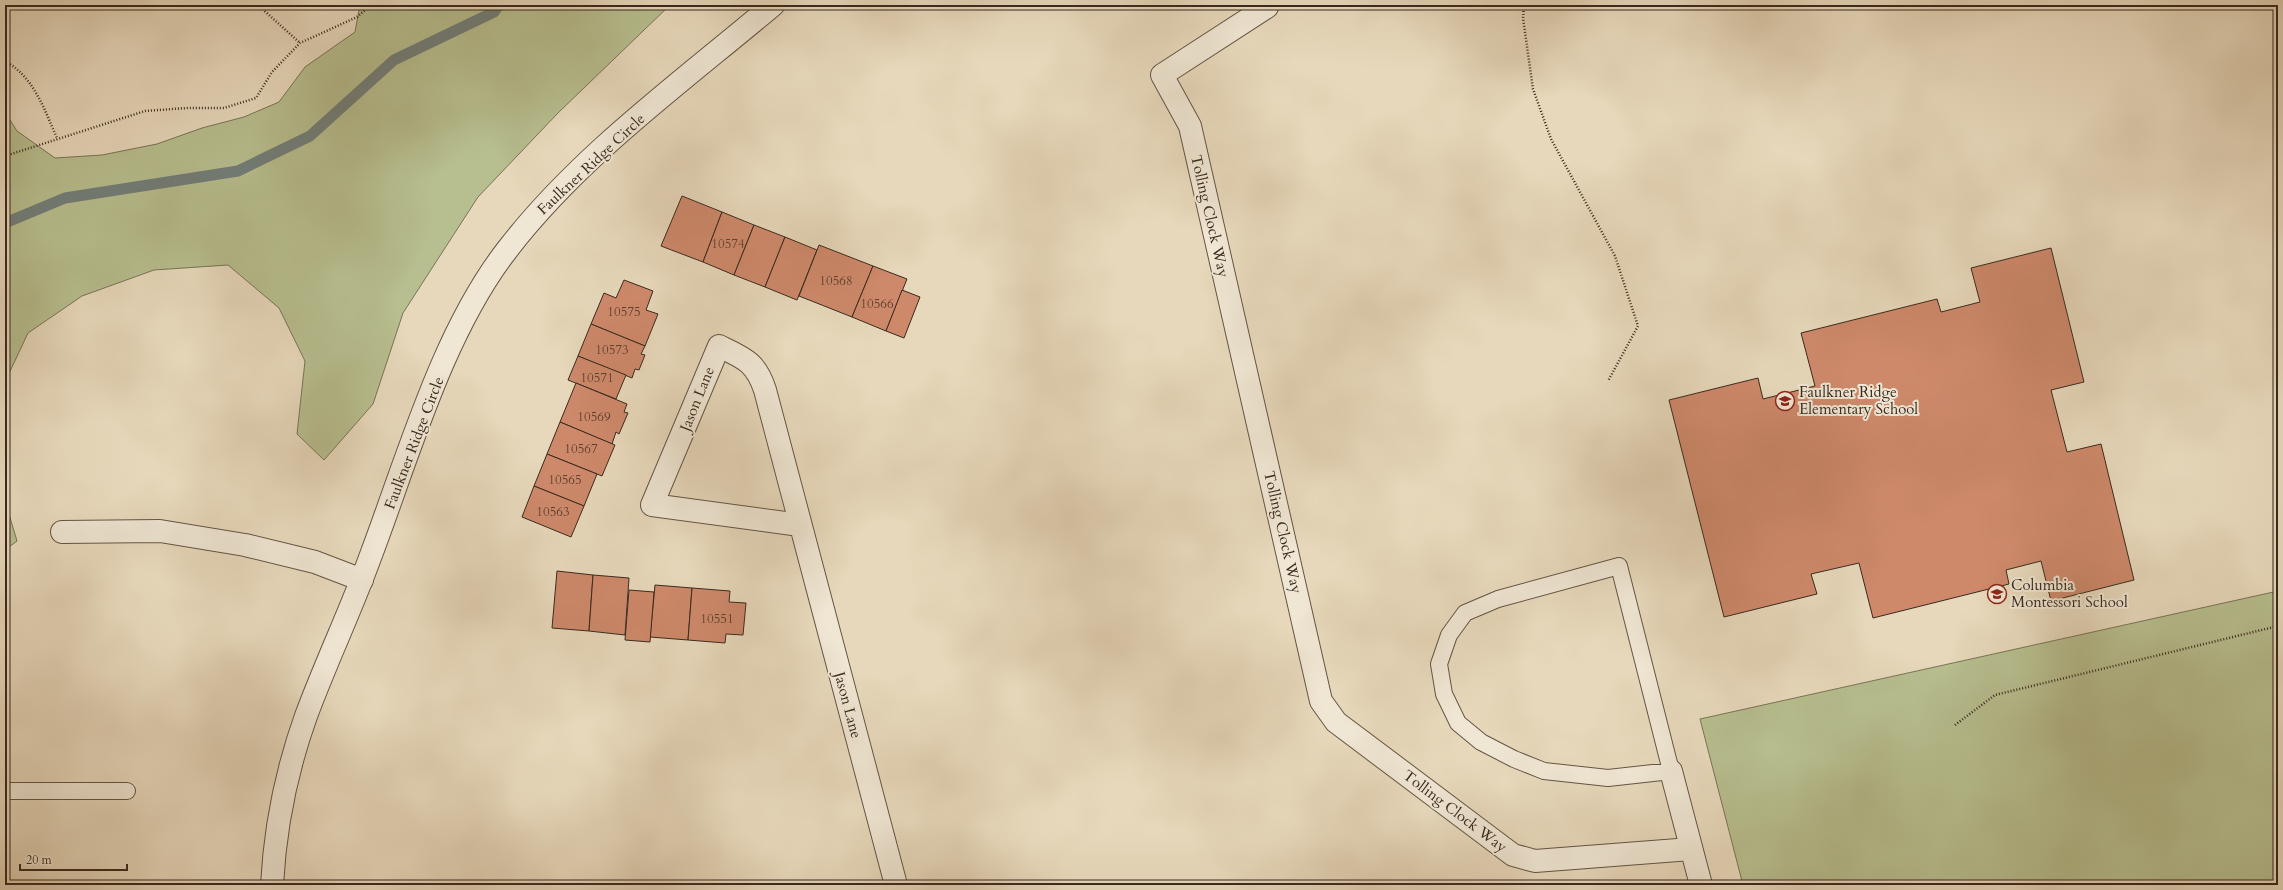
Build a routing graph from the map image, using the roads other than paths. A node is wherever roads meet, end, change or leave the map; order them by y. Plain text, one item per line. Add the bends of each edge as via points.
1 (773, 5) edge
2 (1267, 7) dead end
3 (800, 525) junction
4 (62, 532) dead end
5 (362, 580) junction
6 (1672, 772) junction
7 (5, 791) edge
8 (127, 791) dead end
9 (1691, 849) junction
10 (272, 885) edge
11 (896, 885) edge
12 (1701, 885) edge

1 - 5 street, Faulkner Ridge Circle via 609,142 549,199 506,251 470,308 435,384
2 - 9 street, Tolling Clock Way via 1162,75 1190,126 1321,701 1336,722 1513,855 1535,861
3 - 3 street, Jason Lane via 760,373 747,360 718,346 652,506
3 - 11 street, Jason Lane
4 - 5 street via 160,530 245,545 315,562
5 - 10 street, Faulkner Ridge Circle via 306,717 284,796
6 - 6 lane via 1618,566 1498,599 1465,613 1449,634 1439,664 1444,694 1458,723 1481,742 1544,771 1608,778
6 - 9 street
7 - 8 lane
9 - 12 street

